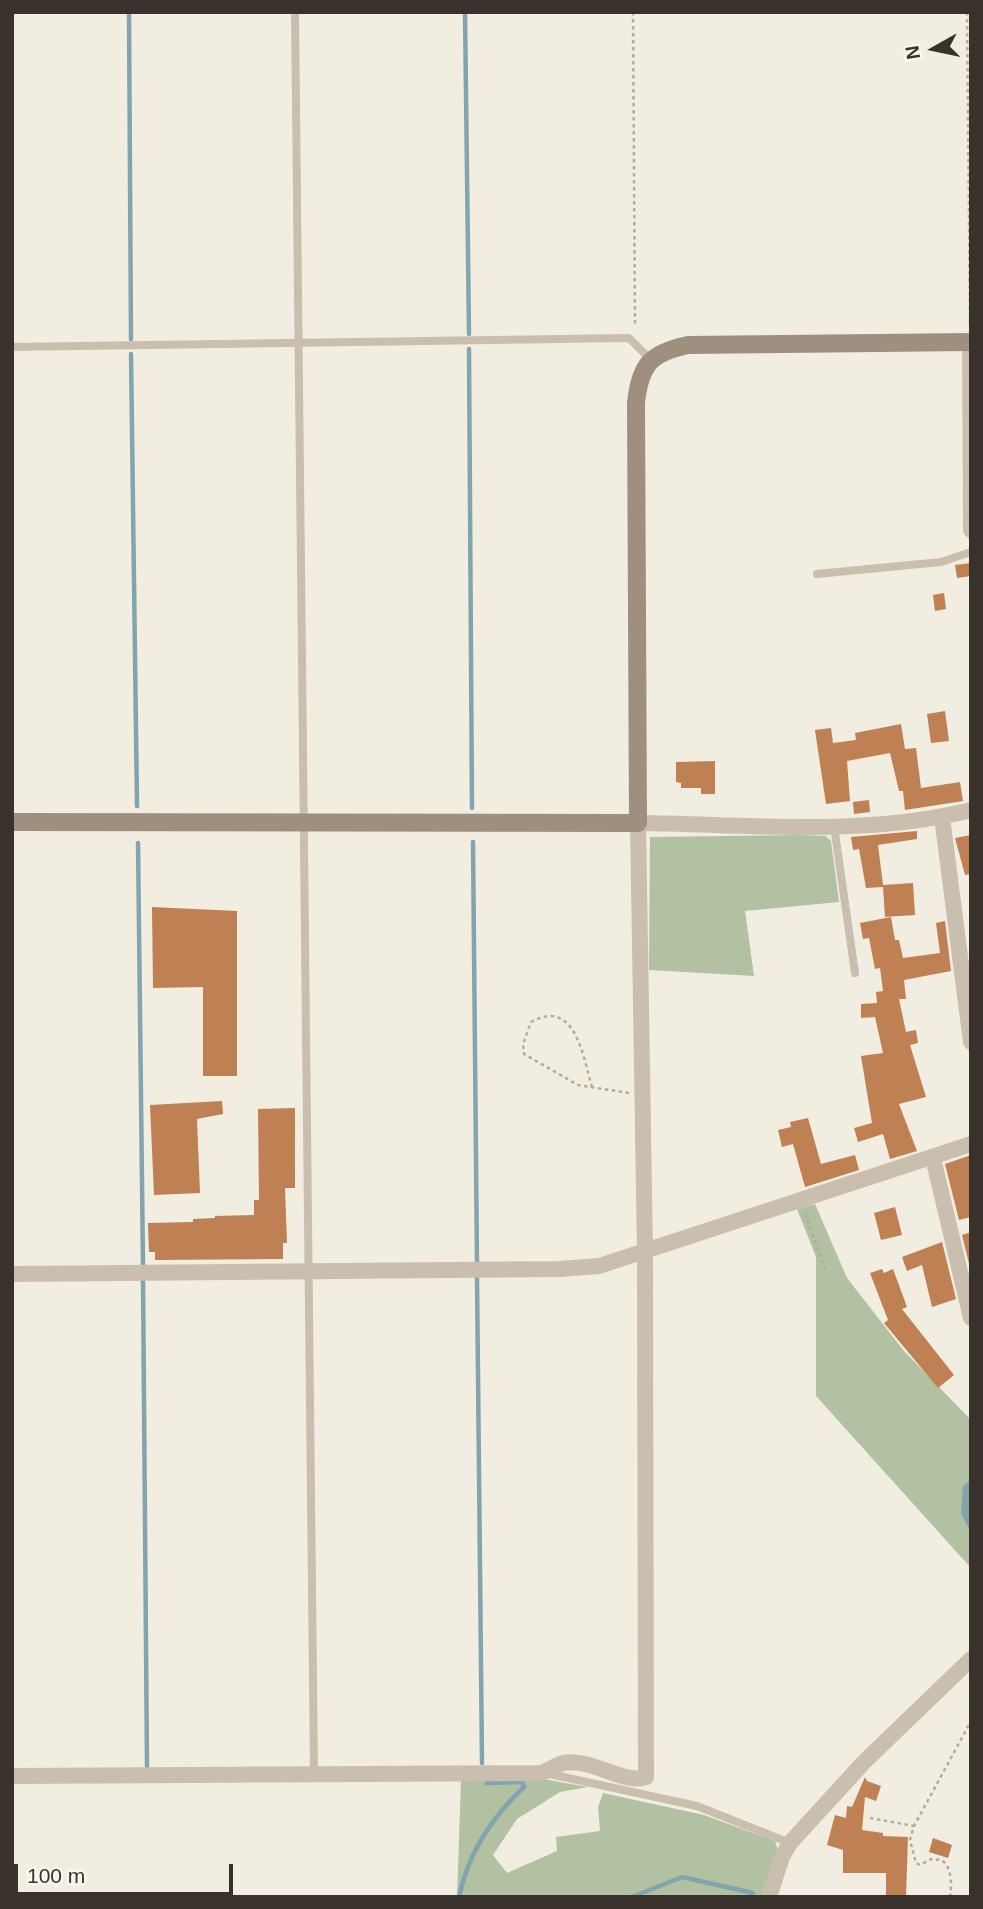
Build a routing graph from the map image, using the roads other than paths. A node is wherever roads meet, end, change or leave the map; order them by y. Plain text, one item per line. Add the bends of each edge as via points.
1 (295, 12) edge
2 (299, 342) junction
3 (970, 342) edge
4 (12, 346) edge
5 (650, 359) junction
6 (971, 530) edge
7 (971, 552) edge
8 (817, 574) dead end
9 (971, 810) edge
10 (942, 817) junction
11 (12, 822) edge
12 (304, 823) junction
13 (638, 823) junction
14 (834, 826) junction
15 (855, 973) dead end
16 (966, 975) edge
17 (971, 1042) edge
18 (971, 1144) edge
19 (933, 1158) junction
20 (645, 1253) junction
21 (309, 1271) junction
22 (12, 1274) edge
23 (971, 1318) edge
24 (971, 1659) edge
25 (314, 1772) junction
26 (542, 1773) junction
27 (12, 1776) edge
28 (790, 1843) junction
29 (769, 1897) edge

1 - 2 lane
2 - 4 lane
2 - 5 lane via 629,338
2 - 12 lane
3 - 5 street via 688,345
3 - 6 street
5 - 13 street via 638,379 636,403
7 - 8 lane via 941,562
9 - 10 street
10 - 14 street
10 - 16 street
11 - 12 street
12 - 13 street
12 - 21 lane
13 - 14 street
13 - 20 street
14 - 15 lane
16 - 17 street
18 - 19 street
19 - 20 street
19 - 23 street
20 - 21 street via 578,1269
20 - 26 street via 649,1772 635,1779 587,1763 564,1763
21 - 22 street
21 - 25 lane
24 - 28 street via 864,1762
25 - 26 street
25 - 27 street
26 - 28 lane via 697,1805
28 - 29 street

